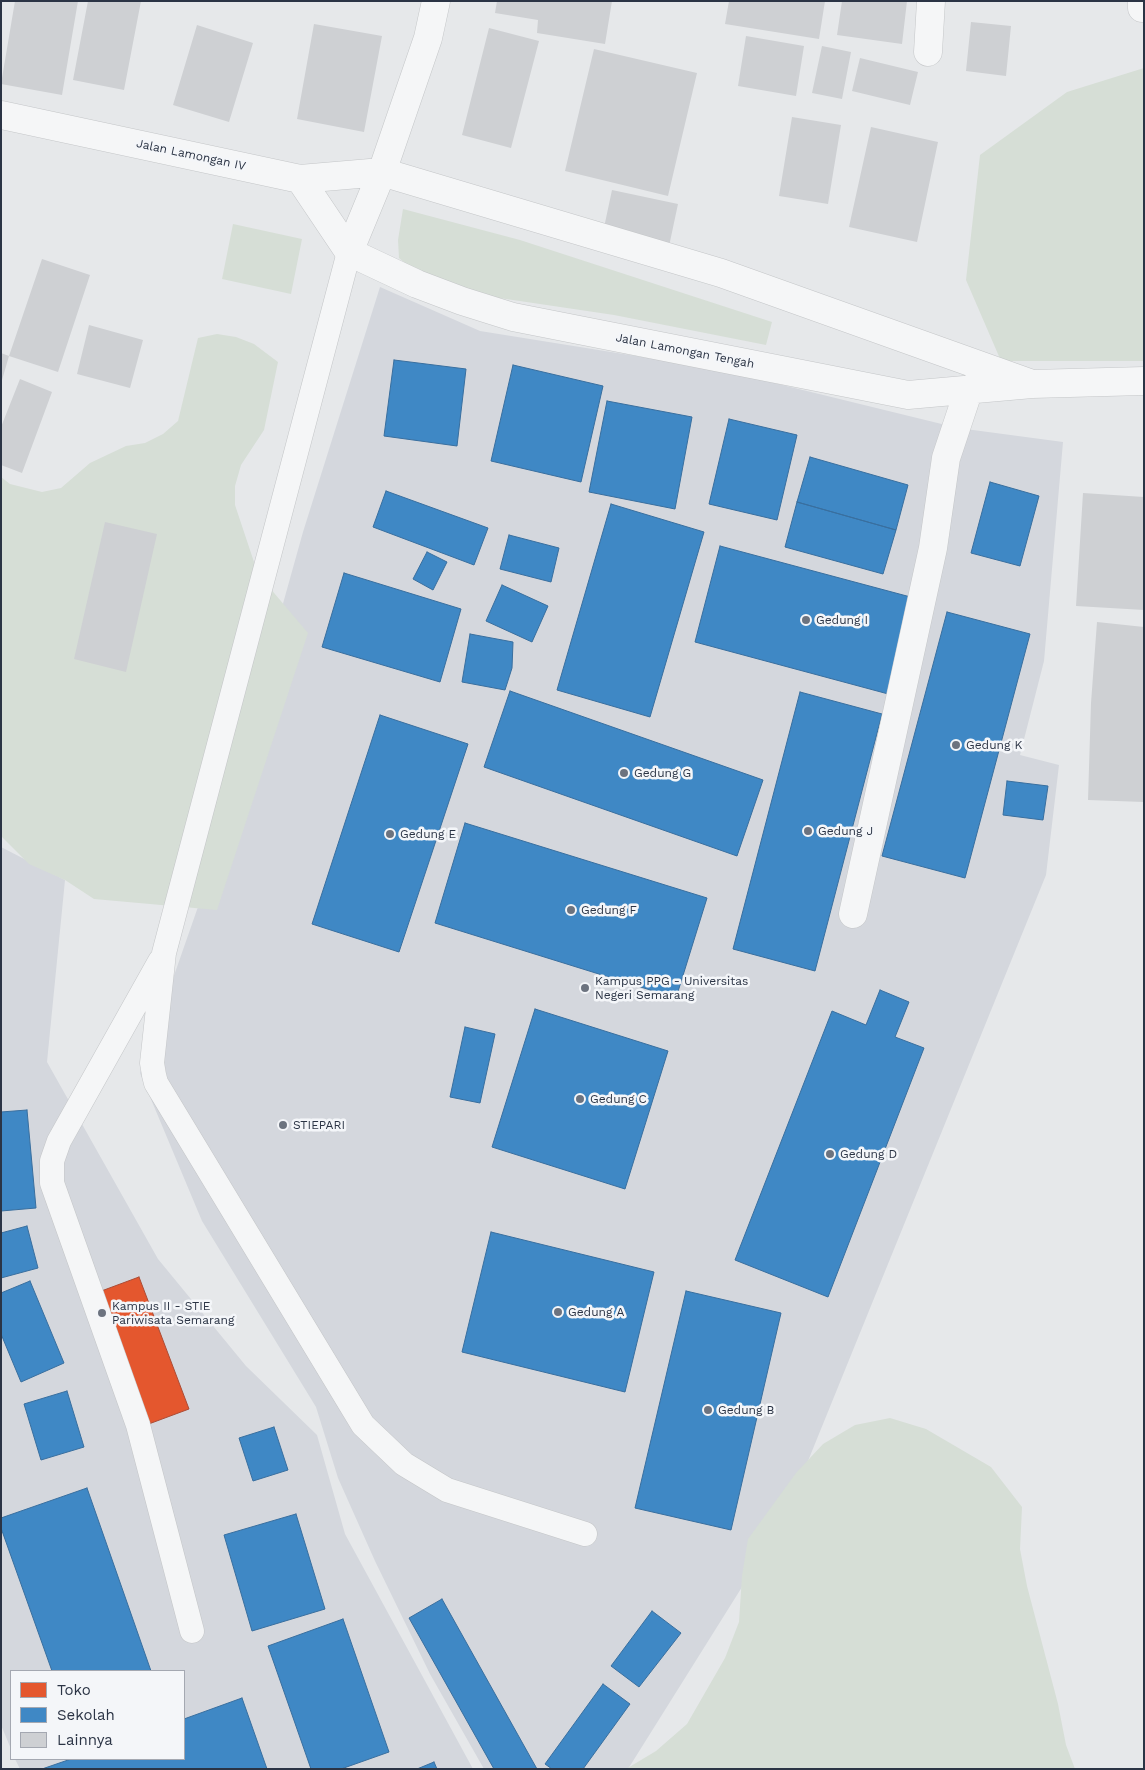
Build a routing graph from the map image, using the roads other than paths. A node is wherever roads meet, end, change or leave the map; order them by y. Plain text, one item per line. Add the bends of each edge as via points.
1 (436, 1) edge
2 (931, 1) edge
3 (928, 52) dead end
4 (1, 115) edge
5 (382, 172) junction
6 (300, 179) junction
7 (349, 252) junction
8 (1144, 381) edge
9 (1032, 384) junction
10 (969, 389) junction
11 (854, 914) dead end
12 (164, 952) junction
13 (585, 1534) dead end
14 (192, 1631) dead end

1 - 5 street via 428,38
2 - 3 street
4 - 6 street, Jalan Lamongan IV
5 - 6 street, Jalan Lamongan IV
5 - 7 street
5 - 9 street, Jalan Lamongan Tengah via 721,273
6 - 7 street
7 - 10 street, Jalan Lamongan Tengah via 462,302 513,317 908,395
7 - 12 lane
8 - 9 street, Jalan Lamongan Tengah
9 - 10 street, Jalan Lamongan Tengah
10 - 11 street via 946,458 933,548
12 - 13 lane via 152,1062 156,1083 363,1425 404,1464 447,1490
12 - 14 lane via 59,1141 52,1161 52,1183 138,1425

